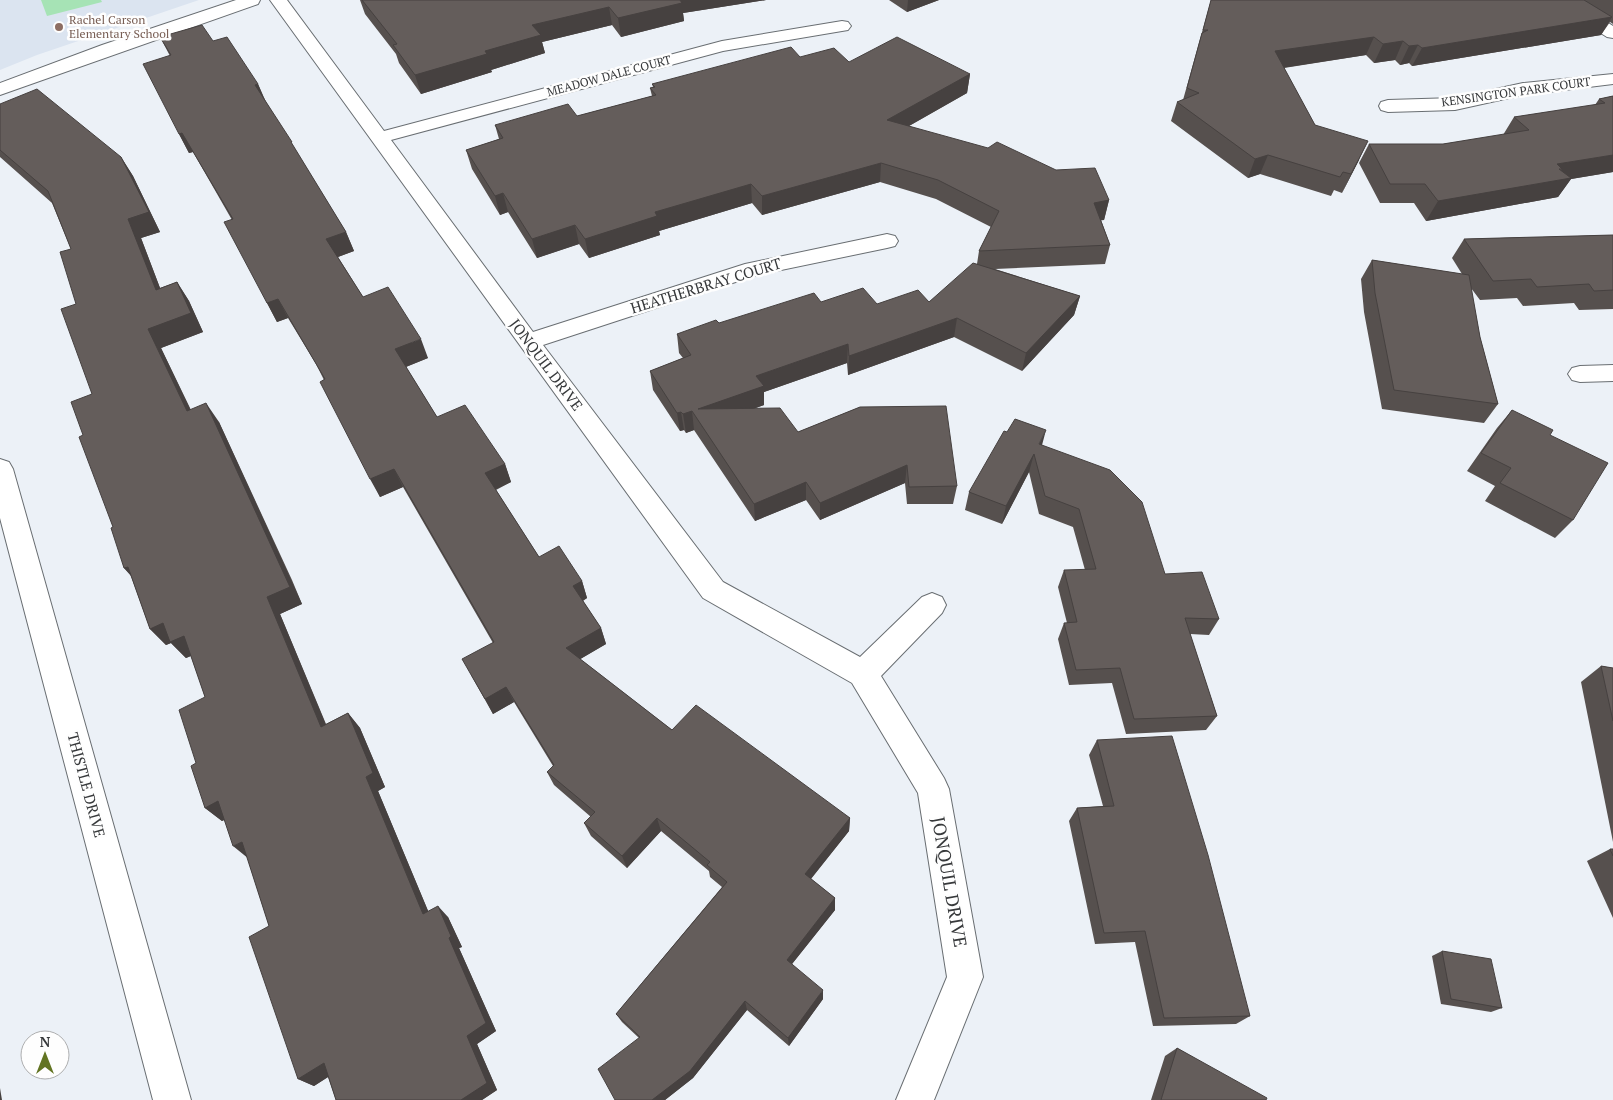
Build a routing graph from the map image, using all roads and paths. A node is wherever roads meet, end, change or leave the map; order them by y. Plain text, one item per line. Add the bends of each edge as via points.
1 (252, 0) edge
2 (278, 0) edge
3 (1560, 0) edge
4 (842, 26) dead end
5 (1613, 33) edge
6 (1613, 80) edge
7 (0, 89) edge
8 (1388, 106) dead end
9 (378, 138) junction
10 (887, 242) dead end
11 (528, 342) junction
12 (1613, 373) edge
13 (1580, 374) dead end
14 (0, 470) edge
15 (932, 605) dead end
16 (863, 674) junction
17 (172, 1100) edge
18 (915, 1100) edge

1 - 7 street
2 - 9 street, JONQUIL DRIVE
3 - 5 street
4 - 9 street, MEADOW DALE COURT via 722,46
6 - 8 street, KENSINGTON PARK COURT via 1523,89 1455,104
9 - 11 street, JONQUIL DRIVE
10 - 11 street, HEATHERBRAY COURT via 753,269
11 - 16 street, JONQUIL DRIVE via 713,590
12 - 13 street
14 - 17 street, THISTLE DRIVE
15 - 16 street
16 - 18 street, JONQUIL DRIVE via 932,789 965,977

